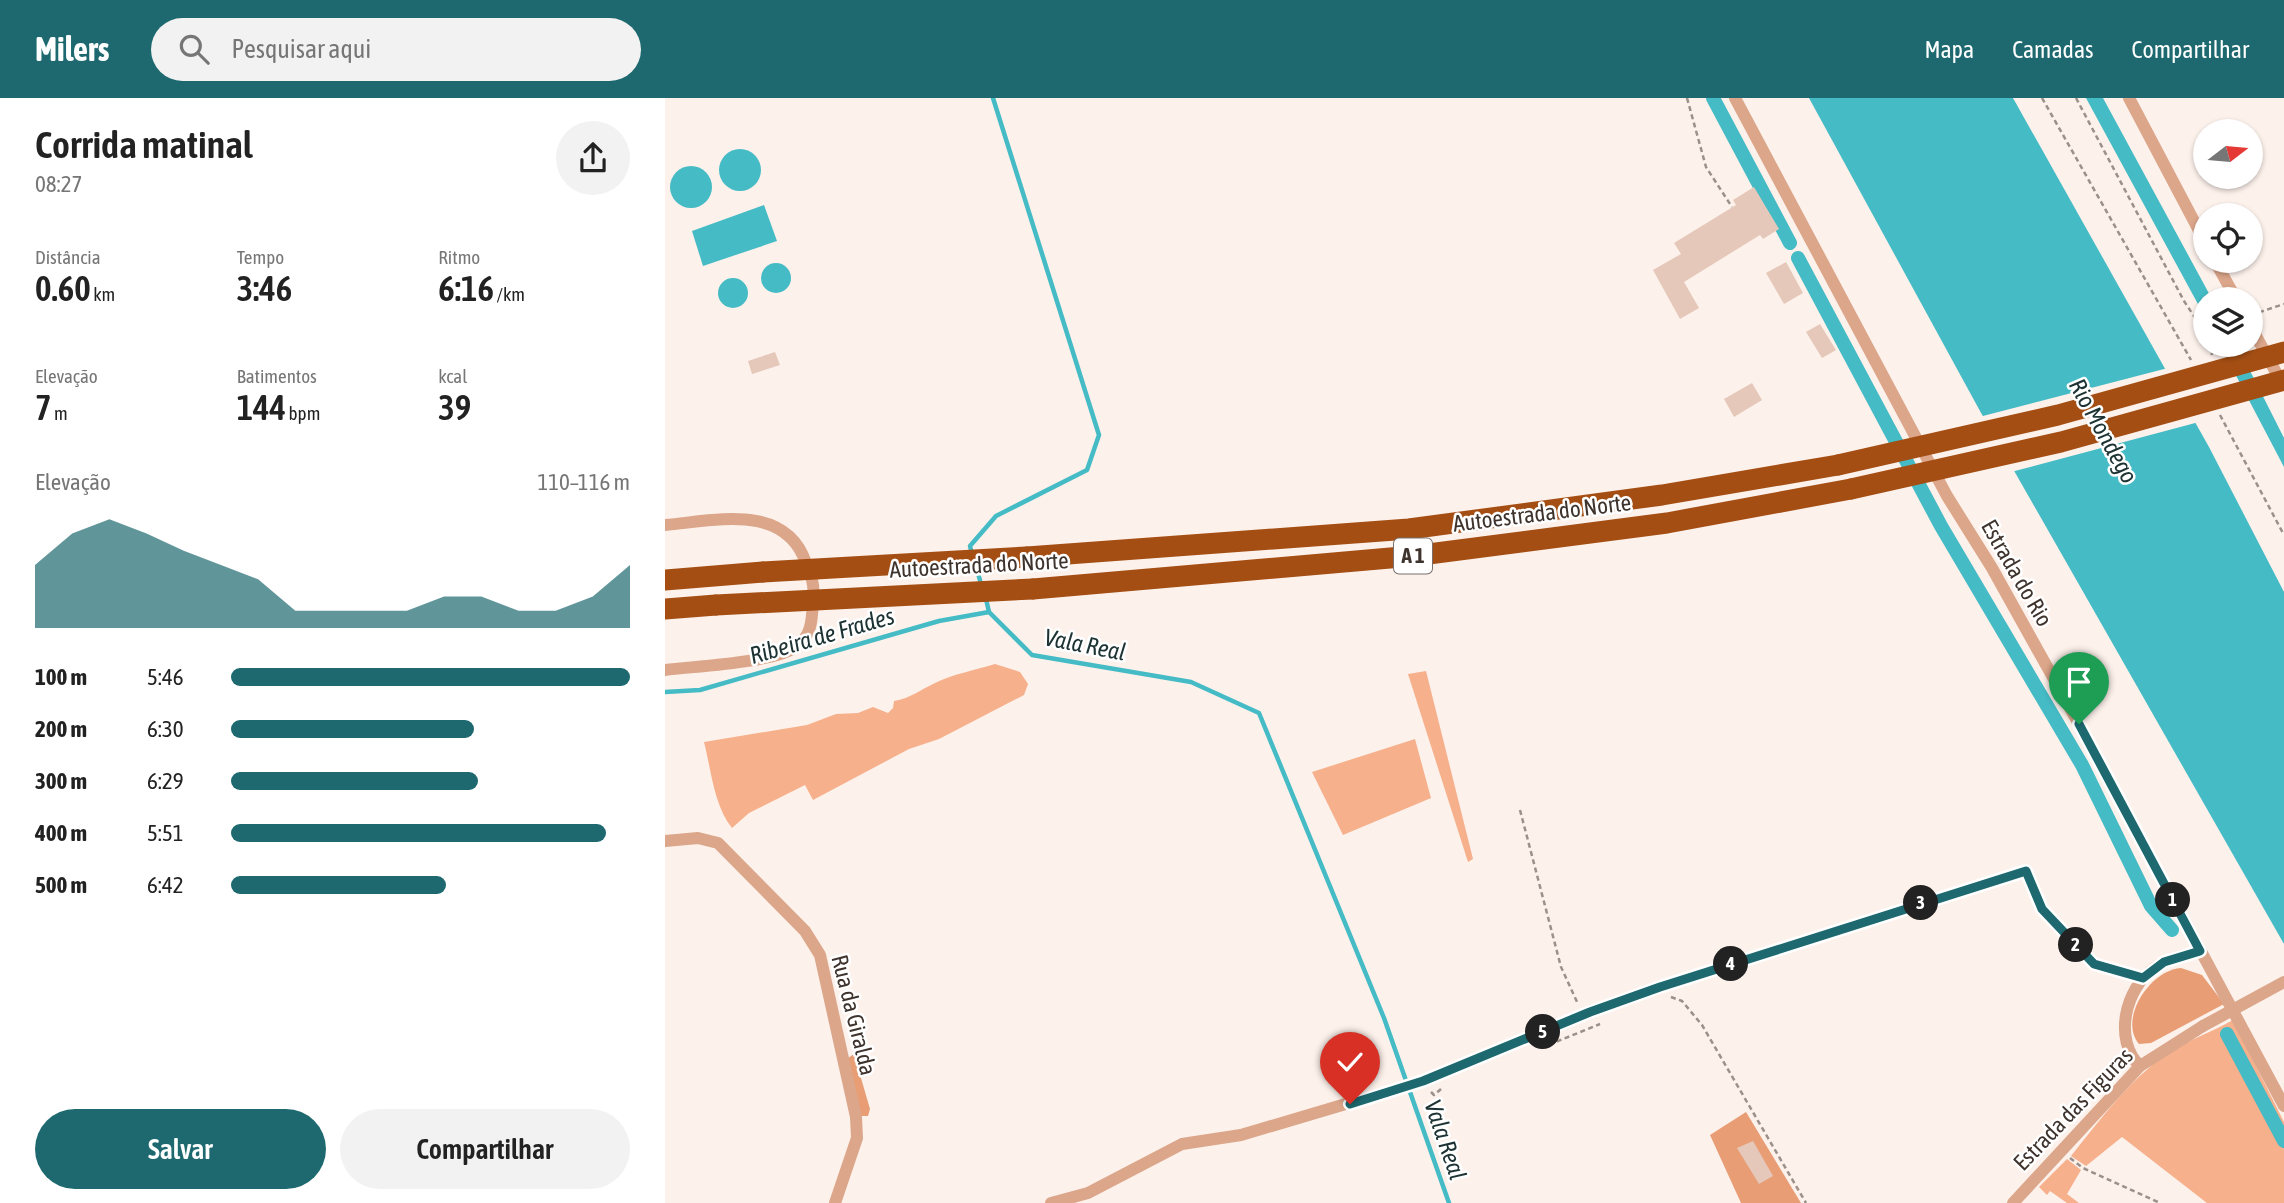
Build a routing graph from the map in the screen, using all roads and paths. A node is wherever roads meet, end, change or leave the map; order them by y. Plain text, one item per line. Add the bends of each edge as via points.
1 (1686, 98) edge
2 (1735, 98) edge
3 (2042, 98) edge
4 (2075, 98) edge
5 (2129, 98) edge
6 (1733, 207) dead end
7 (2193, 219) edge
8 (2284, 303) edge
9 (2263, 310) edge
10 (2193, 315) edge
11 (2263, 349) edge
12 (2284, 352) edge
13 (2196, 370) dead end
14 (2284, 380) edge
15 (2284, 387) edge
16 (2215, 406) dead end
17 (665, 524) edge
18 (2284, 535) edge
19 (665, 580) edge
20 (665, 609) edge
21 (665, 670) edge
22 (1520, 810) dead end
23 (665, 841) edge
24 (2200, 951) junction
25 (2143, 978) junction
26 (2284, 982) edge
27 (1660, 999) dead end
28 (1590, 1012) junction
29 (1609, 1020) dead end
30 (1531, 1051) dead end
31 (2140, 1066) junction
32 (1423, 1081) junction
33 (1442, 1088) dead end
34 (2284, 1107) edge
35 (2062, 1152) junction
36 (835, 1203) edge
37 (1051, 1203) edge
38 (1806, 1203) edge
39 (2013, 1203) edge
40 (2160, 1203) edge

1 - 6 path via 1706,167
2 - 24 street, Estrada do Rio via 1947,496 2019,616
3 - 13 path
4 - 10 path
5 - 7 street
8 - 9 path
11 - 15 street
12 - 19 highway, Autoestrada do Norte / A 1, bridge via 2057,415 1838,465 1662,495 1409,529
14 - 20 highway, Autoestrada do Norte / A 1, bridge via 2061,442 1851,489 1667,523 1427,554 1034,589
16 - 18 path
17 - 21 street via 753,519 778,526 803,552 815,586 811,631 798,646 781,655
22 - 28 path via 1561,967 1578,1004
23 - 36 street, Rua da Giralda via 698,838 718,842 805,932 820,955 856,1118 857,1138
24 - 25 street via 2164,962
24 - 34 street, Estrada do Rio
25 - 28 street via 2094,964 2042,909 2026,871
25 - 31 street via 2130,1003 2125,1032 2126,1045
26 - 31 street, Estrada das Figuras, bridge
27 - 38 path via 1682,1001 1702,1025
28 - 32 street
29 - 30 path
31 - 35 street, Estrada das Figuras
32 - 33 path via 1434,1095
32 - 37 street via 1241,1135 1182,1144 1089,1193
35 - 39 street, Estrada das Figuras
35 - 40 path via 2083,1168

